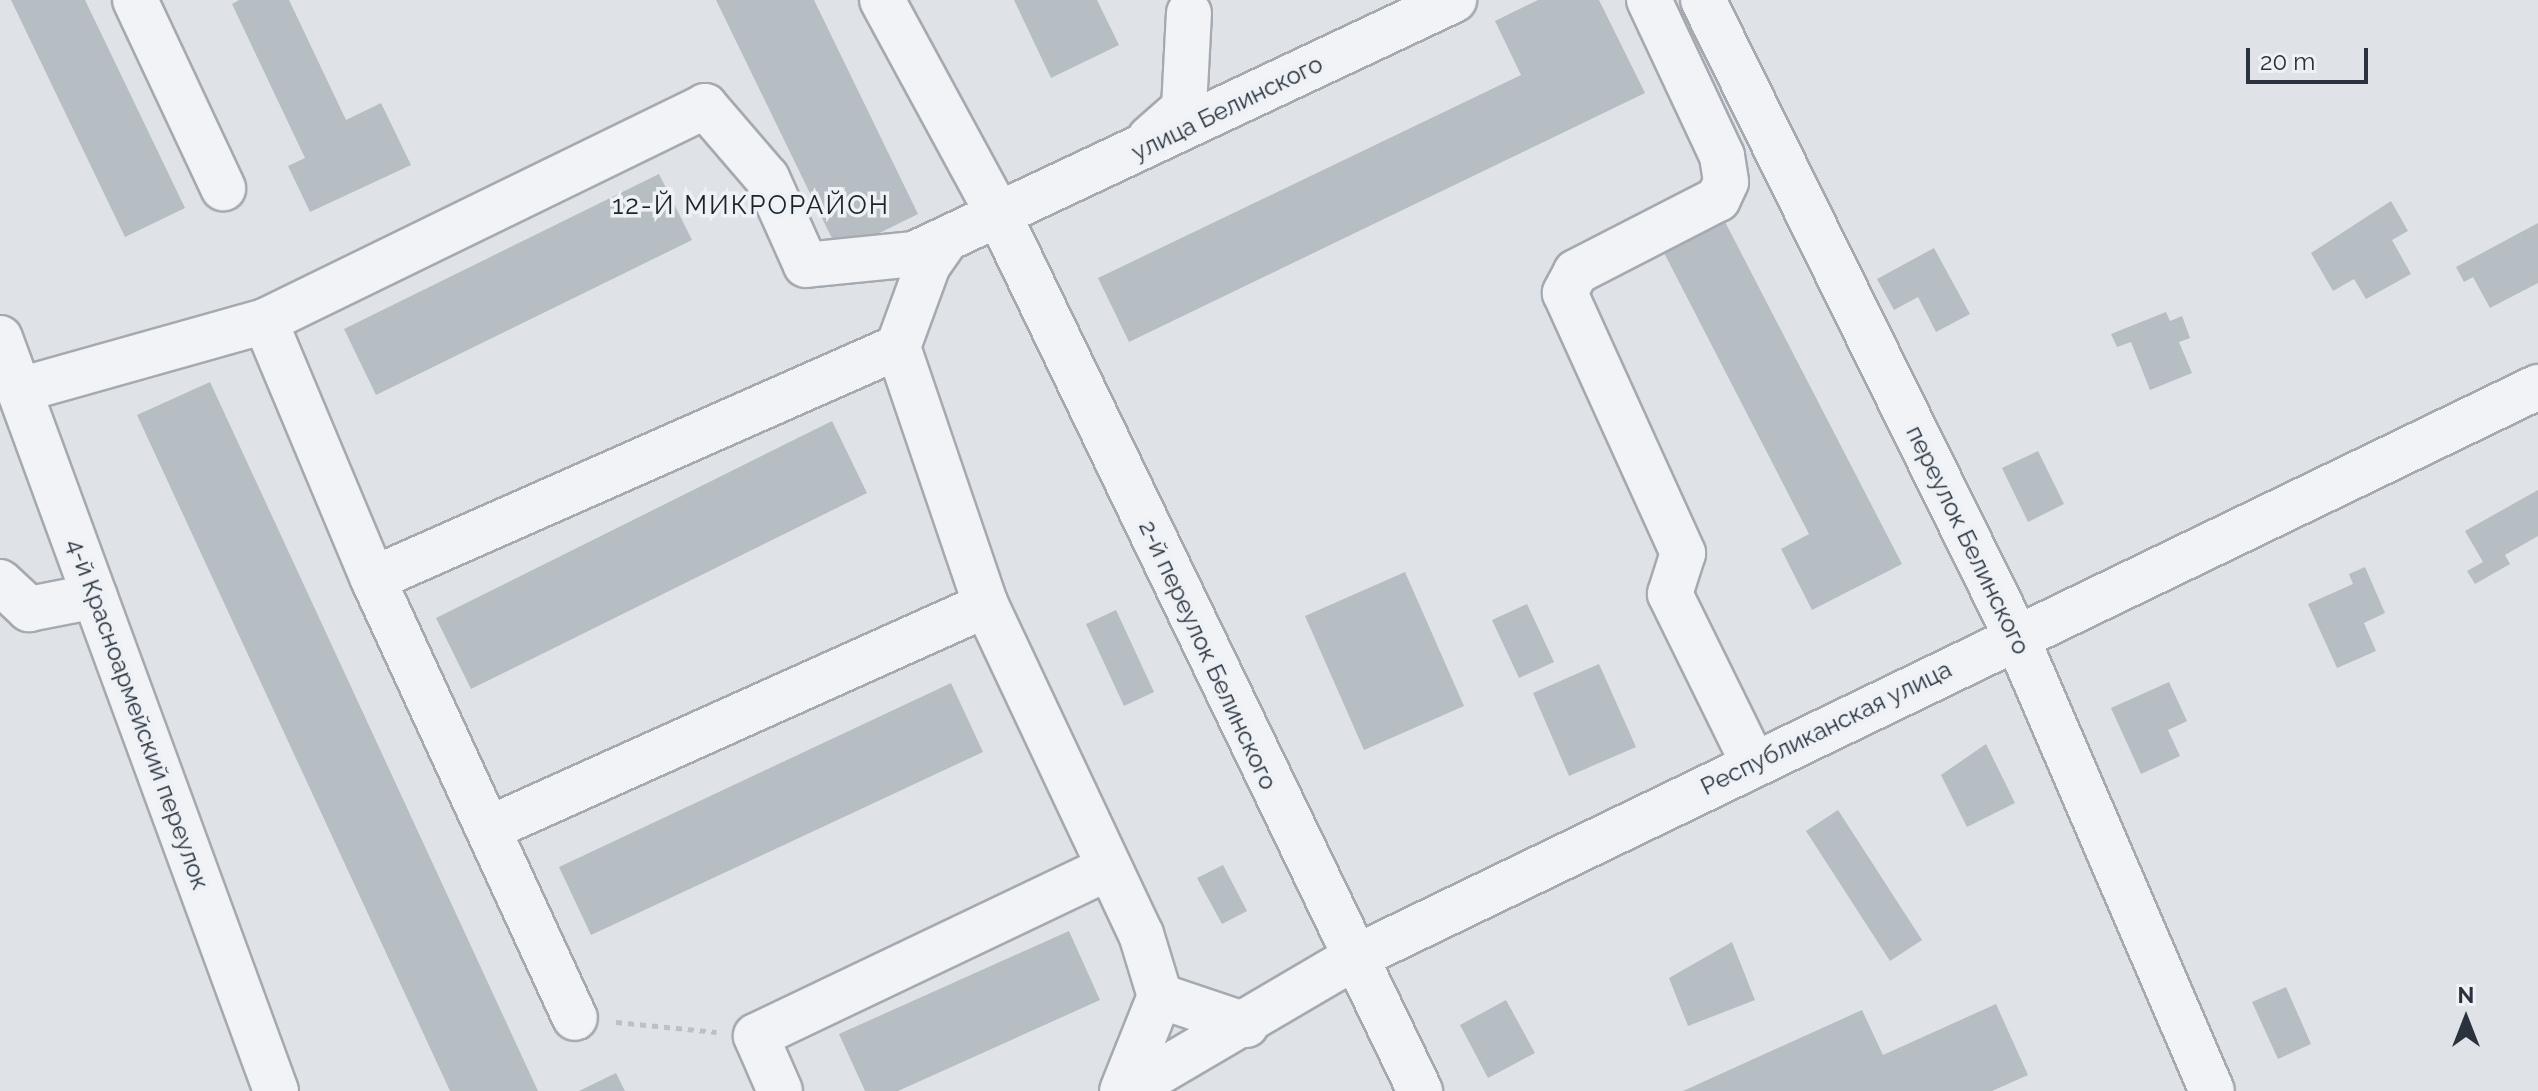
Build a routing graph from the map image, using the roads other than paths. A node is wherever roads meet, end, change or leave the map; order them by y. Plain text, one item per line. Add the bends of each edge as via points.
1 (135, 0) edge
2 (882, 0) edge
3 (1454, 0) edge
4 (1649, 0) edge
5 (1703, 0) edge
6 (1186, 6) edge
7 (1268, 89) junction
8 (1133, 153) junction
9 (223, 188) dead end
10 (1000, 217) junction
11 (945, 241) junction
12 (265, 321) junction
13 (0, 338) edge
14 (898, 347) junction
15 (2538, 387) edge
16 (20, 390) junction
17 (373, 579) junction
18 (0, 582) edge
19 (95, 596) junction
20 (986, 605) junction
21 (2016, 636) junction
22 (1753, 763) junction
23 (490, 828) junction
24 (1108, 868) junction
25 (1352, 959) junction
26 (1160, 996) junction
27 (575, 1018) road end
28 (1246, 1025) junction
29 (266, 1080) edge
30 (780, 1091) edge
31 (1125, 1091) edge
32 (1420, 1091) edge
33 (2212, 1091) edge

1 - 9 street
2 - 10 street, 2-й переулок Белинского
3 - 7 street, улица Белинского
4 - 22 street via 1722,156 1726,182 1718,199 1576,272 1565,293 1683,553 1670,594
5 - 21 street, переулок Белинского
6 - 7 street via 1216,95
6 - 8 street via 1184,108
7 - 8 street, улица Белинского
8 - 10 street, улица Белинского
10 - 11 street, улица Белинского
10 - 25 street, 2-й переулок Белинского
11 - 12 street, улица Белинского via 914,254 806,265 767,178 705,106
11 - 14 street via 928,265
12 - 16 street
12 - 17 street
13 - 16 street, 4-й Красноармейский переулок
14 - 17 street
14 - 20 street
15 - 21 street, Республиканская улица
16 - 19 street, 4-й Красноармейский переулок
17 - 23 street
18 - 19 street via 29,609
19 - 29 street, 4-й Красноармейский переулок
20 - 23 street
20 - 24 street
21 - 22 street, Республиканская улица
21 - 33 street, переулок Белинского
22 - 25 street, Республиканская улица
23 - 27 street
24 - 26 street via 1141,934
24 - 30 street via 756,1036
25 - 28 street, Республиканская улица
25 - 32 street, 2-й переулок Белинского
26 - 28 street
26 - 31 street
28 - 31 street, Республиканская улица

